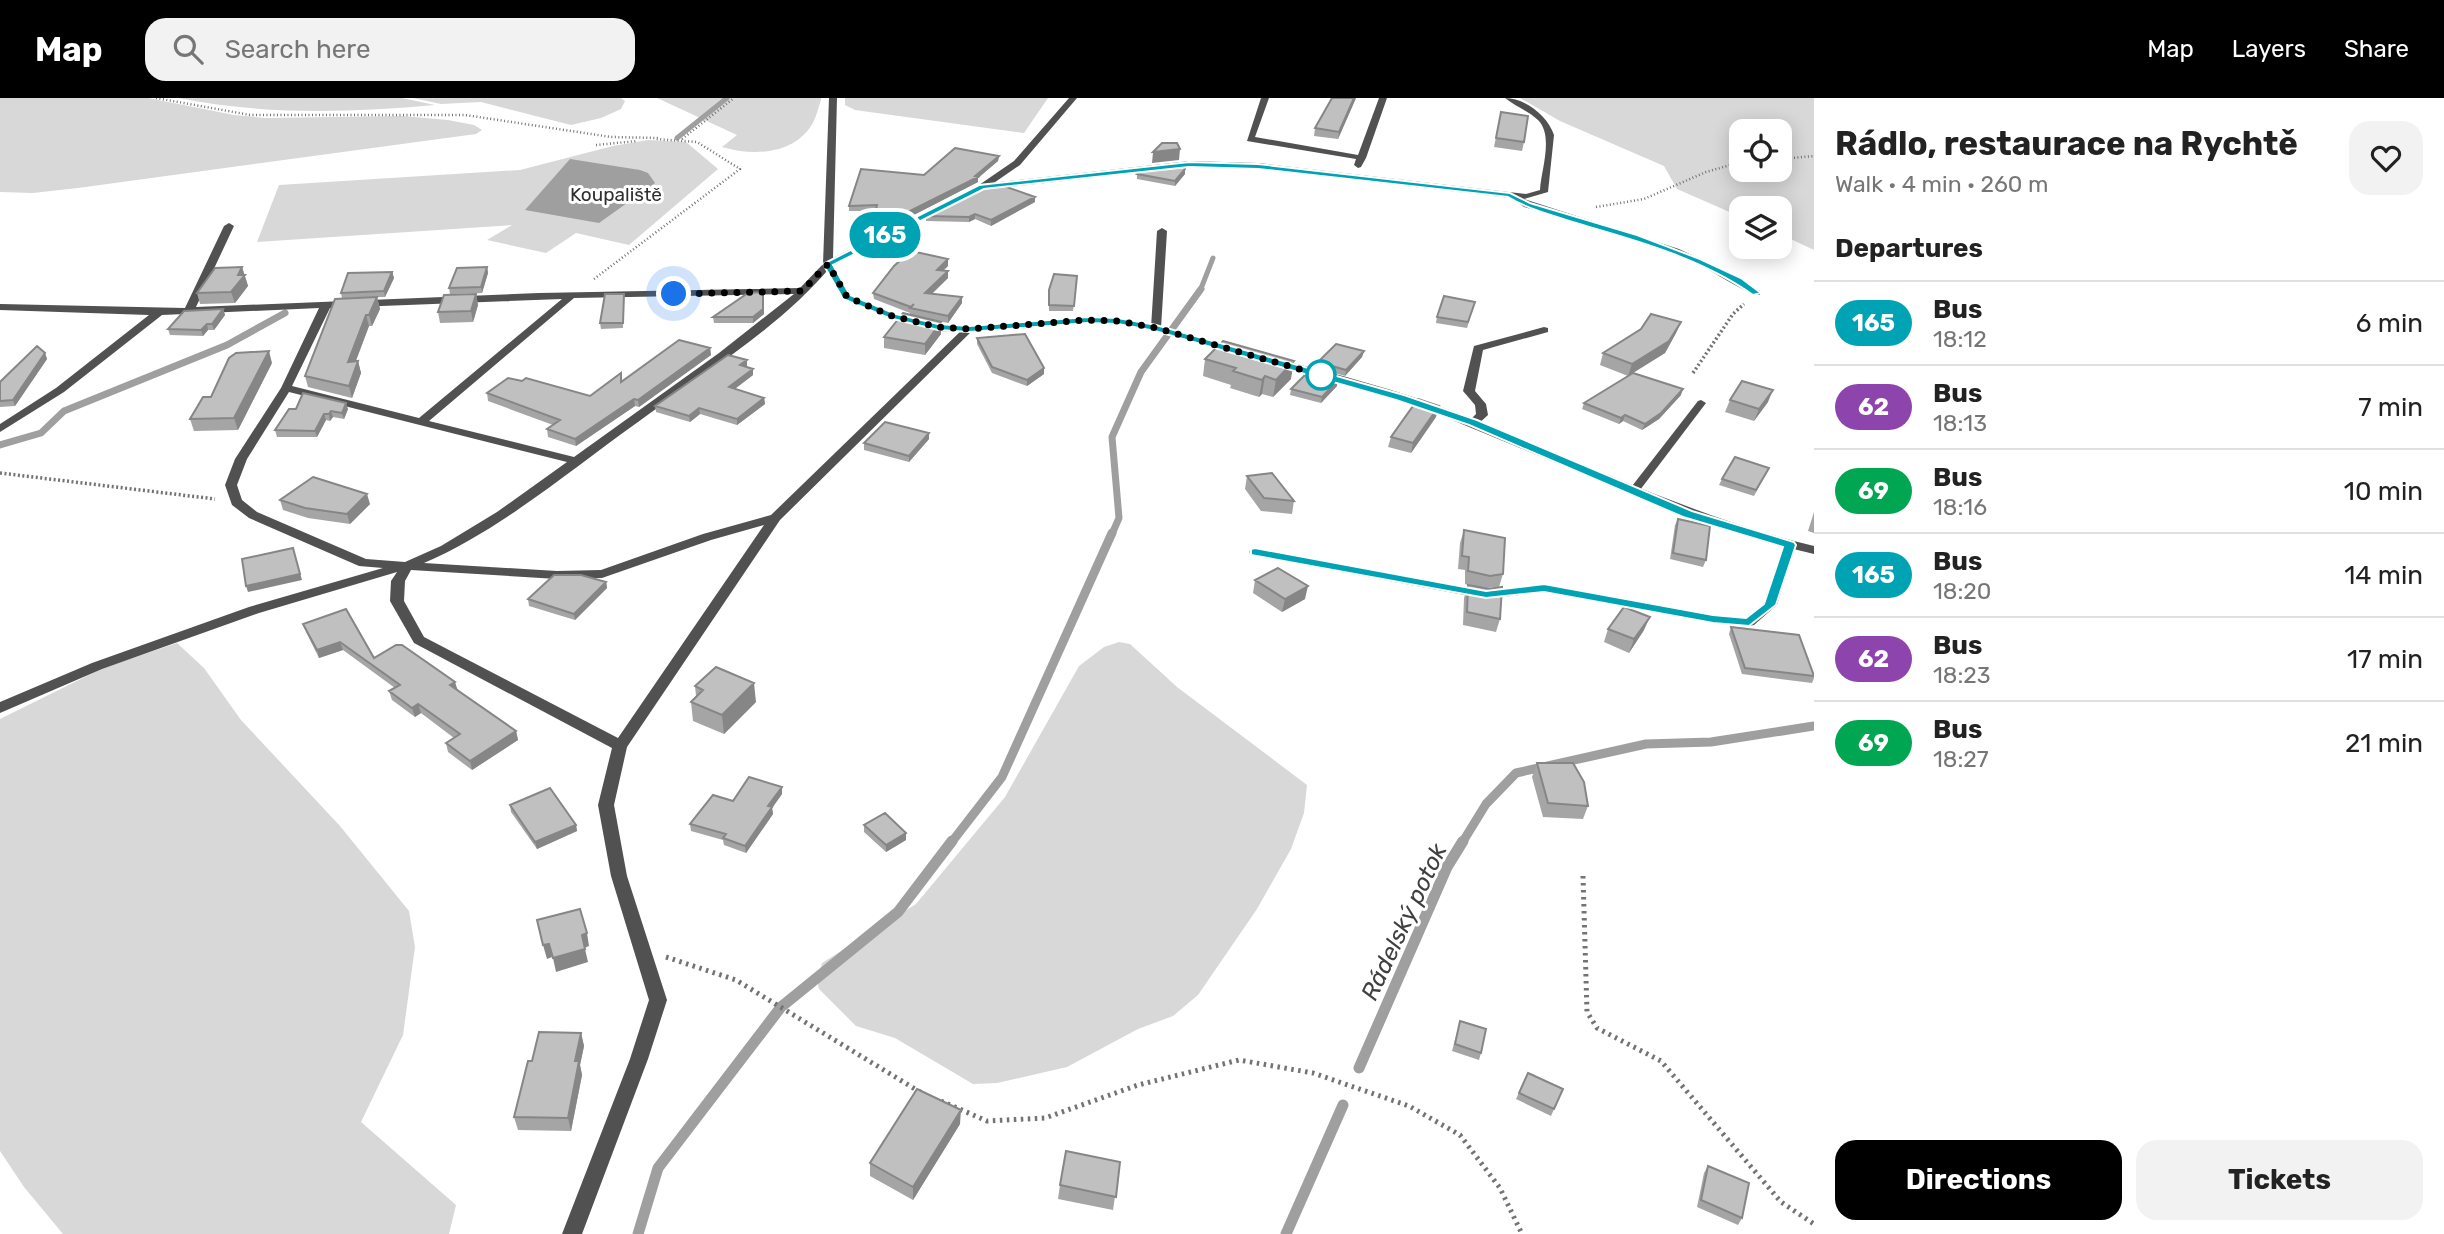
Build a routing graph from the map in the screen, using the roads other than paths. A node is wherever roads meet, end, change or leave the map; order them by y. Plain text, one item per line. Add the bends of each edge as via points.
1 (833, 98) edge
2 (1073, 98) edge
3 (1265, 98) edge
4 (1383, 98) edge
5 (1509, 98) edge
6 (1362, 158) junction
7 (1352, 176) junction
8 (982, 187) junction
9 (1510, 195) junction
10 (229, 226) dead end
11 (1162, 231) dead end
12 (828, 264) junction
13 (802, 291) junction
14 (1756, 293) road end
15 (571, 296) junction
16 (326, 305) junction
17 (0, 307) edge
18 (189, 311) junction
19 (159, 312) junction
20 (1156, 328) junction
21 (969, 329) junction
22 (1544, 330) dead end
23 (1246, 354) edge
24 (1259, 357) edge
25 (286, 388) junction
26 (1701, 403) dead end
27 (421, 422) junction
28 (1473, 422) junction
29 (0, 429) edge
30 (576, 461) junction
31 (1633, 492) junction
32 (775, 517) junction
33 (1790, 545) junction
34 (1814, 550) edge
35 (1255, 552) dead end
36 (408, 565) junction
37 (0, 708) edge
38 (620, 746) junction
39 (572, 1234) edge

1 - 12 street
2 - 8 street via 1017,163
3 - 6 street via 1250,139
4 - 6 street
5 - 9 street via 1537,113 1552,132 1544,192
6 - 7 street
7 - 8 street via 1189,164
7 - 9 street
8 - 12 street
9 - 14 street via 1527,205 1697,261
10 - 18 street
11 - 20 street
12 - 13 street
12 - 21 street via 847,297 892,316
13 - 15 street
13 - 30 street via 734,347
15 - 16 street
15 - 27 street
16 - 18 street
16 - 25 street
17 - 19 street
18 - 19 street
19 - 29 street via 60,390
20 - 21 street via 1087,320
20 - 23 street
21 - 32 street
22 - 28 street via 1478,348 1469,391 1482,415
24 - 28 street
25 - 27 street
25 - 36 street via 241,459 231,485 236,502 254,515 364,563
26 - 31 lane
27 - 30 street
28 - 31 street
30 - 36 street via 501,515
31 - 33 street via 1687,514
32 - 36 street via 602,574
32 - 38 street
33 - 34 street
33 - 35 street via 1770,605 1749,622 1544,588 1486,594
36 - 37 street via 254,610 97,666
36 - 38 street via 398,581 397,601 419,640
38 - 39 street via 606,805 619,876 659,1000

